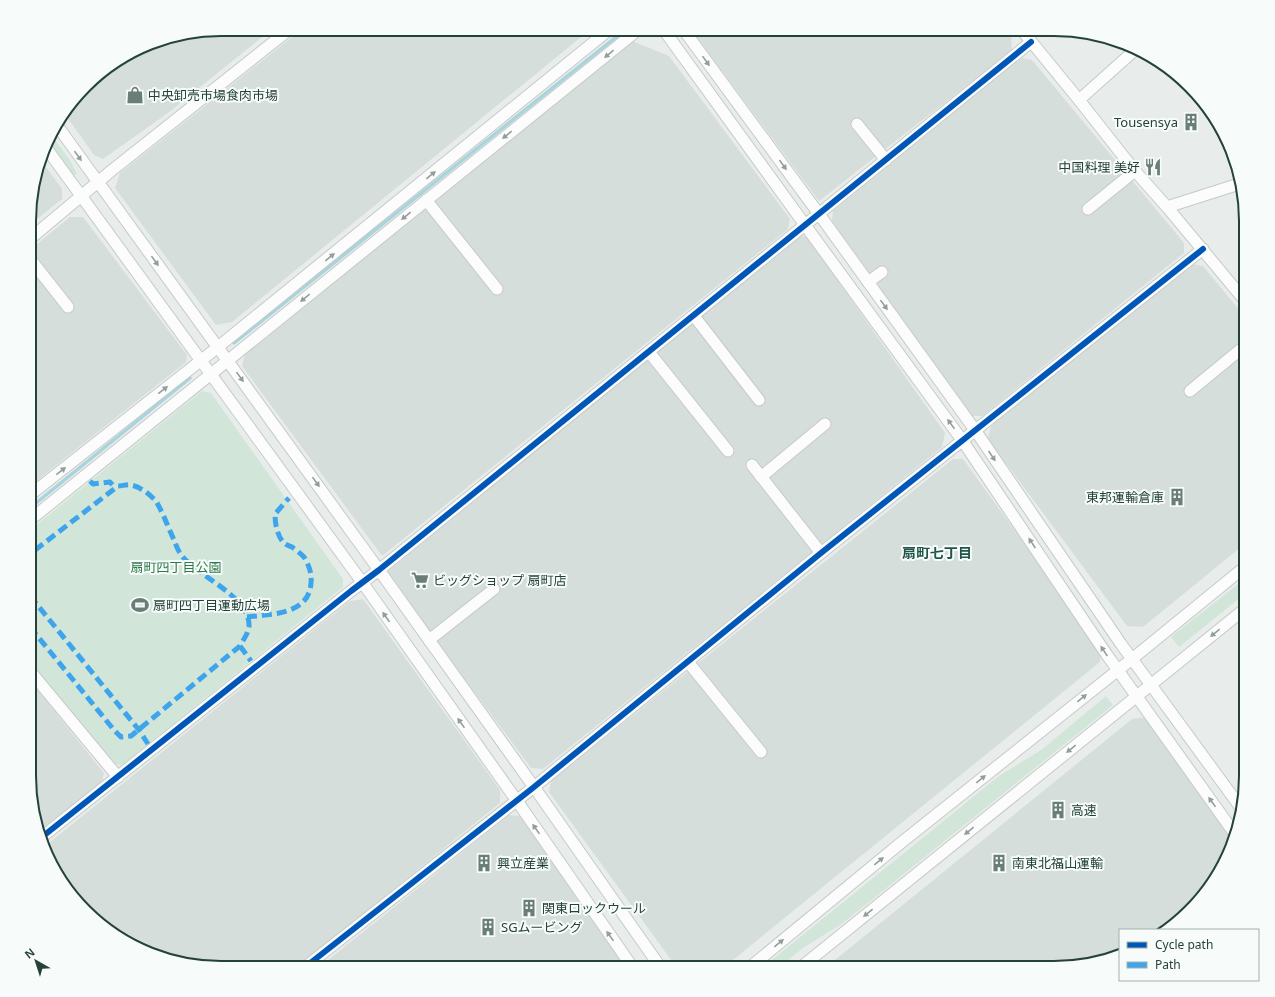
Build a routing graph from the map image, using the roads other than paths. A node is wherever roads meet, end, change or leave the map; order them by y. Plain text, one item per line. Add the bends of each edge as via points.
1 (281, 36) edge
2 (601, 36) edge
3 (630, 36) edge
4 (668, 36) edge
5 (688, 36) edge
6 (1026, 36) edge
7 (1031, 42) junction
8 (1132, 53) edge
9 (1079, 100) junction
10 (858, 124) dead end
11 (60, 130) edge
12 (49, 152) edge
13 (886, 160) junction
14 (1135, 171) junction
15 (98, 182) junction
16 (1235, 185) edge
17 (82, 196) junction
18 (426, 200) junction
19 (1167, 207) junction
20 (1088, 209) dead end
21 (819, 214) junction
22 (805, 225) junction
23 (36, 234) edge
24 (1203, 249) junction
25 (36, 268) edge
26 (882, 272) dead end
27 (868, 282) junction
28 (497, 289) dead end
29 (1239, 293) edge
30 (68, 308) dead end
31 (694, 316) junction
32 (218, 347) junction
33 (1239, 351) edge
34 (649, 352) junction
35 (200, 360) junction
36 (227, 360) junction
37 (210, 375) junction
38 (1190, 391) dead end
39 (759, 400) dead end
40 (825, 424) dead end
41 (975, 430) junction
42 (962, 440) junction
43 (728, 450) dead end
44 (752, 466) dead end
45 (761, 477) junction
46 (36, 490) edge
47 (36, 515) edge
48 (821, 553) junction
49 (379, 570) junction
50 (1239, 572) edge
51 (362, 582) junction
52 (494, 589) dead end
53 (1239, 614) edge
54 (430, 640) junction
55 (1132, 659) junction
56 (688, 662) junction
57 (1118, 670) junction
58 (36, 678) edge
59 (1151, 685) junction
60 (1137, 696) junction
61 (761, 752) dead end
62 (118, 777) junction
63 (534, 787) junction
64 (517, 801) junction
65 (1237, 802) edge
66 (1231, 829) edge
67 (46, 834) edge
68 (313, 961) edge
69 (627, 961) edge
70 (656, 961) edge
71 (758, 961) edge
72 (809, 961) edge

1 - 15 street
32 -> 2 street
3 -> 18 street
4 - 22 street
5 -> 21 street
6 - 7 street
7 - 9 street
7 - 13 street
8 - 9 street
9 - 14 street
10 - 13 street
11 -> 15 street
12 - 17 street
13 - 21 street
14 - 19 street
14 - 20 street
15 - 17 street
15 -> 32 street
16 - 19 street
17 - 23 street
17 - 35 street
18 - 28 street
18 -> 36 street
19 - 24 street
21 - 22 street
21 - 27 street
22 - 31 street
42 -> 22 street
24 - 29 street
24 - 41 street
25 - 30 street
26 - 27 street
27 -> 41 street
31 - 34 street
31 - 39 street
32 - 35 street
32 - 36 street
33 - 38 street
34 - 43 street
34 - 49 street
35 - 37 street
46 -> 35 street
36 - 37 street
36 -> 49 street
37 - 47 street
37 - 51 street
40 - 45 street
41 - 42 street
41 -> 55 street
42 - 48 street
57 -> 42 street
44 - 45 street
45 - 48 street
48 - 56 street
49 - 51 street
49 - 54 street
50 - 55 street
51 - 62 street
64 -> 51 street
52 - 54 street
53 -> 59 street
54 - 63 street
55 - 57 street
55 - 59 street
56 - 61 street
56 - 63 street
57 - 60 street
71 -> 57 street
58 - 62 street
59 - 60 street
59 - 65 street
66 -> 60 street
60 -> 72 street
62 - 67 street
63 - 64 street
63 - 70 street
64 - 68 street
69 -> 64 street

